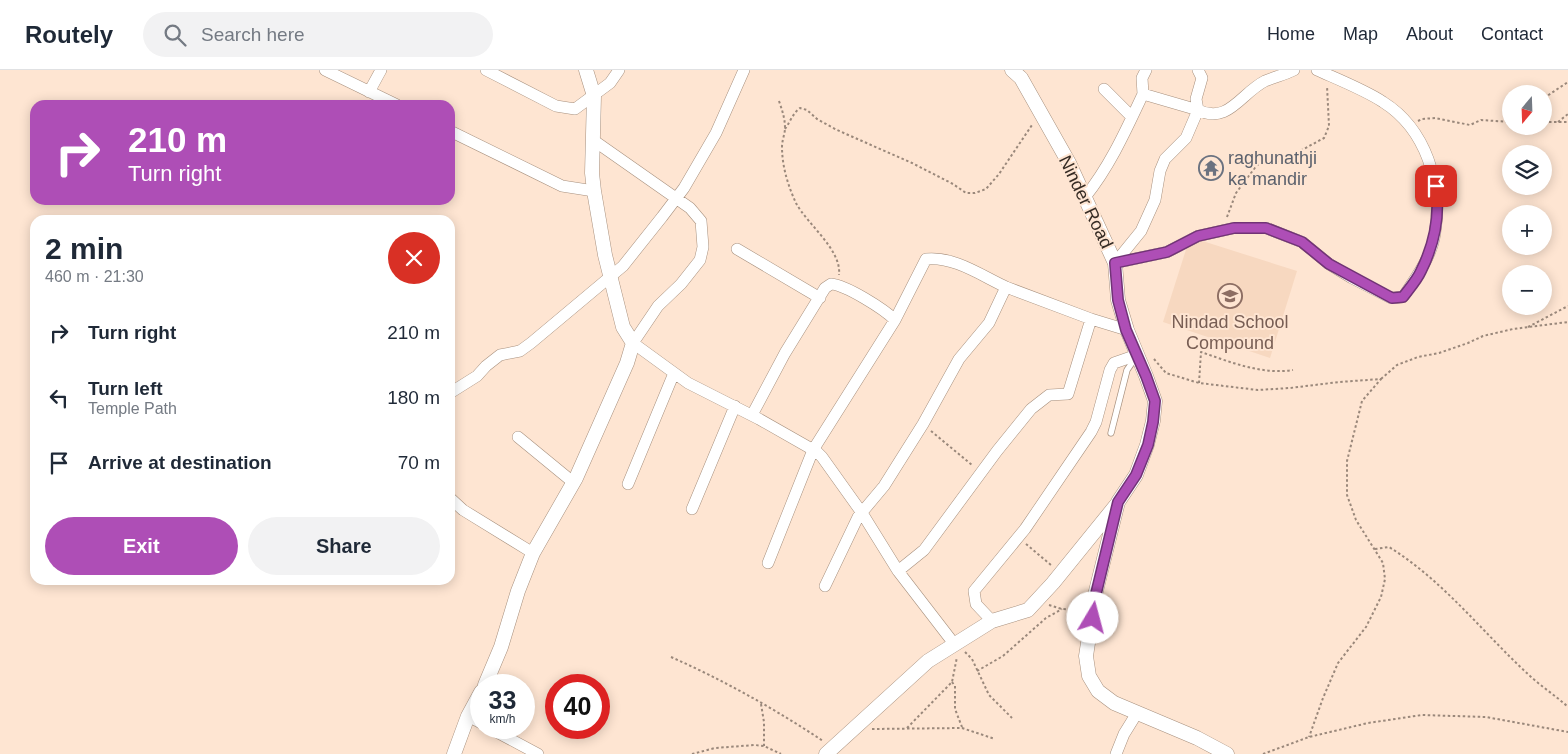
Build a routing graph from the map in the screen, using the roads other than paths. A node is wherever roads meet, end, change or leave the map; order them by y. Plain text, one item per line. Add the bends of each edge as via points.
1 (325, 70) edge
2 (381, 70) edge
3 (486, 70) edge
4 (586, 70) edge
5 (619, 70) edge
6 (744, 70) edge
7 (1012, 70) edge
8 (1146, 70) edge
9 (1198, 70) edge
10 (1294, 70) edge
11 (1321, 72) edge
12 (1104, 89) dead end
13 (369, 92) junction
14 (1143, 94) junction
15 (594, 96) junction
16 (386, 100) edge
17 (1198, 110) junction
18 (1132, 116) junction
19 (455, 133) edge
20 (593, 140) junction
21 (594, 191) junction
22 (1085, 197) junction
23 (676, 198) junction
24 (737, 248) dead end
25 (1115, 263) junction
26 (610, 276) junction
27 (1006, 287) junction
28 (820, 298) junction
29 (1091, 319) junction
30 (895, 320) junction
31 (1126, 330) junction
32 (632, 343) junction
33 (1137, 355) junction
34 (674, 373) junction
35 (455, 390) edge
36 (735, 406) junction
37 (752, 415) junction
38 (1111, 433) dead end
39 (518, 437) dead end
40 (813, 450) junction
41 (574, 483) junction
42 (628, 484) dead end
43 (1118, 502) junction
44 (455, 503) edge
45 (692, 509) dead end
46 (862, 513) junction
47 (533, 554) junction
48 (768, 563) dead end
49 (898, 571) junction
50 (825, 586) dead end
51 (992, 621) junction
52 (955, 644) junction
53 (490, 674) edge
54 (470, 712) edge
55 (1137, 713) junction
56 (468, 716) joint
57 (506, 739) edge
58 (523, 750) edge
59 (830, 751) edge
60 (454, 754) edge
61 (538, 754) edge
62 (1116, 754) edge
63 (1227, 754) edge

1 - 13 street
2 - 13 street
3 - 15 street via 556,106 575,109
4 - 15 street
5 - 15 street via 610,83
6 - 23 street via 716,133
7 - 22 street, Ninder Road via 1021,78
8 - 14 street via 1142,78
9 - 17 street via 1202,78 1196,99
10 - 17 street via 1265,81 1220,114 1205,114
11 - 25 street via 1383,101 1403,118 1417,135 1433,173 1438,199 1435,234 1421,272 1403,297 1392,298 1344,273 1302,242 1266,228 1234,228 1198,236 1167,252
12 - 18 street
13 - 16 street
14 - 17 street
14 - 18 street
15 - 20 street
17 - 25 street via 1186,138 1165,159 1155,200 1141,231
18 - 22 street via 1115,153
19 - 21 street via 562,186
20 - 21 street
20 - 23 street
21 - 26 street
22 - 25 street, Ninder Road
23 - 26 street via 623,266
23 - 32 street via 700,221 703,247 700,260 658,306
24 - 28 street
25 - 31 street, Ninder Road via 1118,300
26 - 32 street via 623,328
26 - 35 street via 520,351 500,354 477,376
27 - 29 street
27 - 30 street via 951,261 926,259
27 - 46 street via 989,323 959,359 884,486
28 - 30 street via 831,284 838,284
28 - 37 street
29 - 31 street
29 - 49 street via 1068,394 1049,395 1031,409 924,550
30 - 40 street
31 - 33 street, Ninder Road
32 - 34 street
32 - 41 street via 627,363
33 - 38 lane via 1128,370
33 - 43 street, Ninder Road via 1155,401 1153,422 1136,475
33 - 51 street via 1114,363 1096,422 1018,538 974,592 976,604
34 - 36 street
34 - 42 street
36 - 37 street
36 - 45 street
37 - 40 street
39 - 41 street
40 - 46 street via 822,457
40 - 48 street
41 - 47 street
43 - 51 street via 1028,610
43 - 55 street, Ninder Road via 1094,602 1086,656 1089,676 1098,691 1114,703
44 - 47 street
46 - 49 street
46 - 50 street
47 - 53 street
49 - 52 street
51 - 52 street
52 - 59 street via 928,661
54 - 56 street
55 - 62 street
55 - 63 street, Ninder Road
56 - 60 street
57 - 58 street
58 - 61 street

